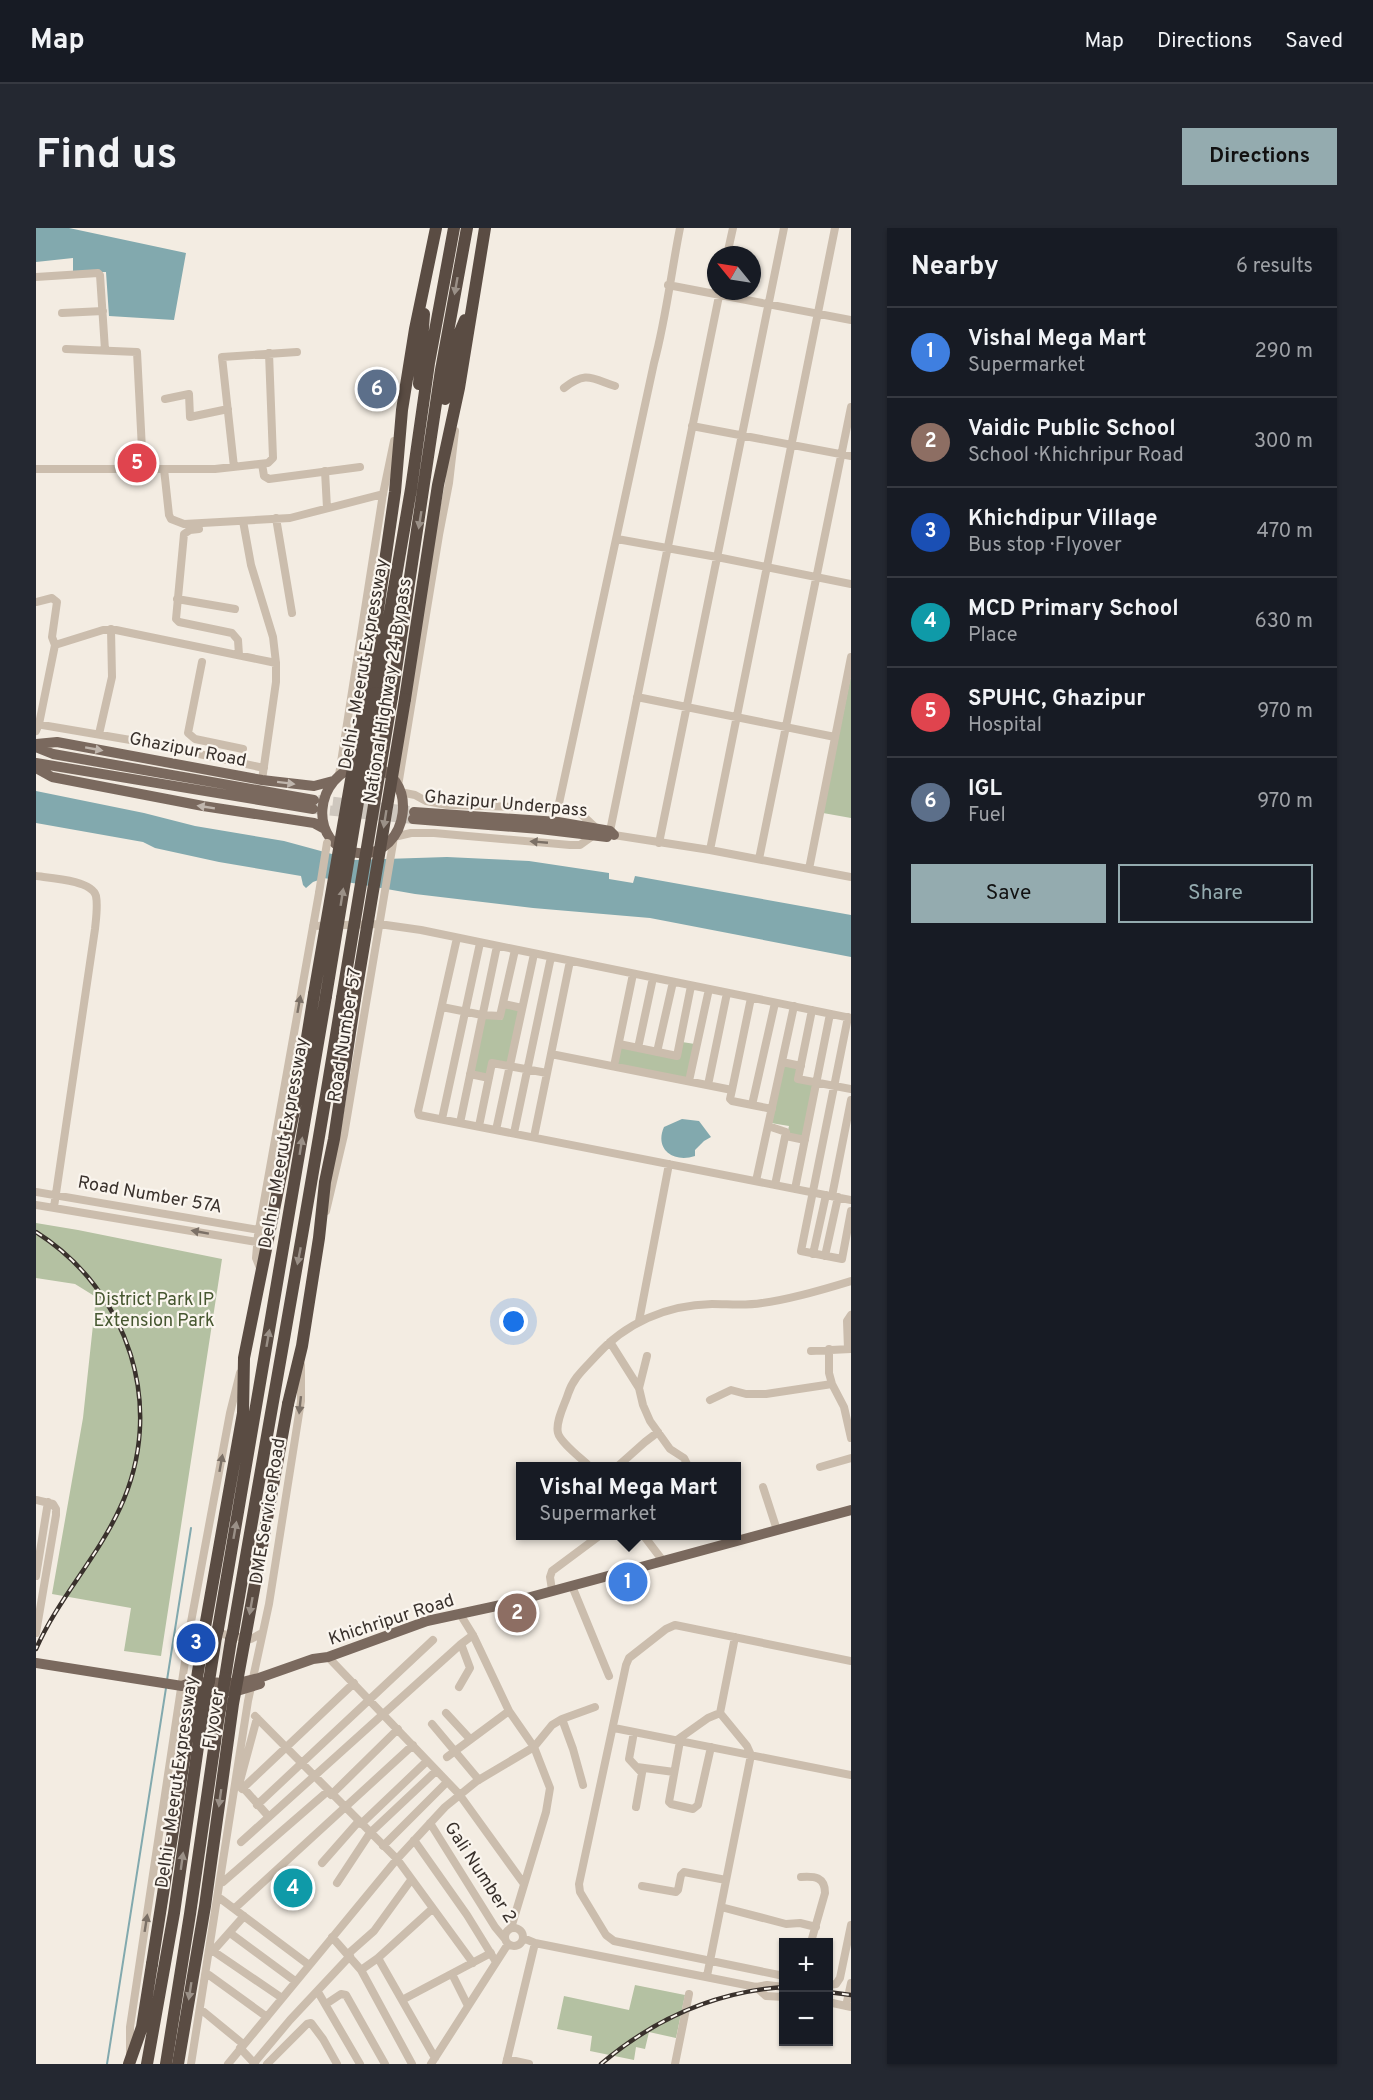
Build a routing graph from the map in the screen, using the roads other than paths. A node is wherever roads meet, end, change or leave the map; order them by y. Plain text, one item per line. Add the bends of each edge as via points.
1 (436, 228) edge
2 (454, 228) edge
3 (467, 228) edge
4 (485, 228) edge
5 (492, 228) edge
6 (680, 228) edge
7 (733, 228) edge
8 (784, 228) edge
9 (835, 228) edge
10 (729, 246) edge
11 (479, 257) junction
12 (429, 265) junction
13 (36, 277) edge
14 (668, 285) junction
15 (707, 291) edge
16 (474, 300) junction
17 (718, 300) edge
18 (751, 300) edge
19 (769, 304) junction
20 (103, 311) junction
21 (62, 313) dead end
22 (818, 314) junction
23 (851, 320) edge
24 (66, 349) dead end
25 (105, 350) junction
26 (297, 352) dead end
27 (269, 353) junction
28 (615, 386) dead end
29 (459, 388) junction
30 (564, 388) dead end
31 (165, 399) dead end
32 (851, 406) edge
33 (228, 409) junction
34 (402, 410) junction
35 (692, 426) junction
36 (742, 434) junction
37 (792, 444) junction
38 (841, 454) junction
39 (851, 456) edge
40 (262, 464) junction
41 (360, 466) dead end
42 (234, 467) junction
43 (36, 469) edge
44 (143, 469) junction
45 (164, 469) junction
46 (325, 471) junction
47 (411, 489) junction
48 (424, 489) junction
49 (384, 494) junction
50 (327, 508) junction
51 (276, 518) junction
52 (243, 520) junction
53 (234, 527) dead end
54 (616, 539) junction
55 (667, 548) junction
56 (717, 557) junction
57 (767, 567) junction
58 (816, 577) junction
59 (851, 584) edge
60 (177, 599) junction
61 (36, 602) edge
62 (235, 609) dead end
63 (292, 613) dead end
64 (111, 629) junction
65 (55, 645) junction
66 (239, 655) junction
67 (851, 657) edge
68 (202, 662) dead end
69 (276, 663) junction
70 (371, 693) junction
71 (637, 697) junction
72 (399, 698) junction
73 (687, 707) junction
74 (736, 717) junction
75 (37, 726) edge
76 (786, 727) junction
77 (99, 734) junction
78 (835, 737) junction
79 (36, 746) edge
80 (229, 746) junction
81 (243, 749) dead end
82 (227, 760) junction
83 (36, 763) edge
84 (36, 768) edge
85 (264, 768) junction
86 (336, 778) junction
87 (262, 780) junction
88 (399, 789) junction
89 (558, 808) junction
90 (413, 816) tunnel mouth
91 (595, 832) junction
92 (611, 834) junction
93 (327, 836) junction
94 (394, 837) junction
95 (659, 843) junction
96 (710, 850) junction
97 (759, 859) junction
98 (809, 869) junction
99 (36, 876) edge
100 (851, 877) edge
101 (379, 924) junction
102 (313, 926) junction
103 (457, 938) junction
104 (480, 943) junction
105 (497, 946) junction
106 (515, 950) junction
107 (534, 954) junction
108 (551, 957) junction
109 (570, 961) junction
110 (633, 974) junction
111 (653, 978) junction
112 (673, 982) junction
113 (691, 986) junction
114 (709, 989) junction
115 (727, 993) junction
116 (320, 995) junction
117 (751, 998) junction
118 (348, 999) junction
119 (775, 1003) junction
120 (504, 1004) junction
121 (794, 1006) junction
122 (442, 1007) junction
123 (522, 1008) junction
124 (812, 1010) junction
125 (465, 1012) junction
126 (830, 1014) junction
127 (482, 1015) junction
128 (850, 1018) edge
129 (680, 1040) junction
130 (619, 1044) junction
131 (697, 1044) junction
132 (638, 1048) junction
133 (657, 1052) junction
134 (551, 1054) junction
135 (782, 1062) junction
136 (510, 1066) junction
137 (614, 1066) junction
138 (801, 1066) junction
139 (527, 1069) junction
140 (547, 1073) junction
141 (470, 1074) junction
142 (489, 1078) junction
143 (689, 1081) junction
144 (816, 1082) junction
145 (708, 1085) junction
146 (834, 1086) junction
147 (851, 1089) edge
148 (732, 1090) junction
149 (851, 1100) edge
150 (752, 1105) junction
151 (771, 1109) junction
152 (442, 1119) junction
153 (460, 1123) junction
154 (479, 1126) junction
155 (768, 1126) junction
156 (496, 1130) junction
157 (514, 1133) junction
158 (786, 1136) junction
159 (534, 1137) junction
160 (805, 1140) junction
161 (669, 1164) junction
162 (756, 1181) junction
163 (775, 1185) junction
164 (795, 1189) junction
165 (36, 1192) edge
166 (812, 1192) junction
167 (55, 1194) junction
168 (832, 1196) junction
169 (851, 1200) edge
170 (36, 1205) edge
171 (54, 1207) junction
172 (851, 1211) edge
173 (259, 1230) junction
174 (319, 1238) junction
175 (257, 1242) junction
176 (848, 1248) edge
177 (813, 1254) junction
178 (825, 1256) junction
179 (260, 1268) junction
180 (851, 1281) edge
181 (851, 1314) edge
182 (639, 1322) junction
183 (610, 1342) junction
184 (302, 1346) junction
185 (829, 1349) junction
186 (849, 1349) edge
187 (811, 1351) dead end
188 (647, 1356) dead end
189 (244, 1358) junction
190 (832, 1384) junction
191 (639, 1388) junction
192 (710, 1400) dead end
193 (658, 1432) junction
194 (851, 1438) edge
195 (851, 1458) edge
196 (584, 1462) edge
197 (623, 1462) edge
198 (686, 1462) edge
199 (820, 1467) dead end
200 (763, 1487) dead end
201 (36, 1500) edge
202 (48, 1502) junction
203 (851, 1510) edge
204 (777, 1530) junction
205 (741, 1536) edge
206 (594, 1540) edge
207 (648, 1540) edge
208 (723, 1540) edge
209 (663, 1561) junction
210 (36, 1576) edge
211 (572, 1586) junction
212 (552, 1590) junction
213 (460, 1614) junction
214 (191, 1622) junction
215 (36, 1633) edge
216 (262, 1634) junction
217 (473, 1635) junction
218 (735, 1637) junction
219 (433, 1640) dead end
220 (461, 1644) junction
221 (326, 1657) junction
222 (851, 1661) edge
223 (36, 1663) edge
224 (609, 1676) dead end
225 (252, 1683) junction
226 (354, 1683) junction
227 (182, 1686) junction
228 (459, 1688) dead end
229 (369, 1699) junction
230 (595, 1707) dead end
231 (247, 1711) junction
232 (509, 1711) junction
233 (446, 1713) dead end
234 (720, 1713) junction
235 (384, 1715) junction
236 (257, 1718) junction
237 (562, 1719) junction
238 (432, 1724) dead end
239 (614, 1728) junction
240 (398, 1730) junction
241 (634, 1732) junction
242 (174, 1736) junction
243 (470, 1739) junction
244 (679, 1741) junction
245 (241, 1745) junction
246 (287, 1746) junction
247 (413, 1746) junction
248 (534, 1747) junction
249 (711, 1747) junction
250 (455, 1750) junction
251 (751, 1755) junction
252 (447, 1757) dead end
253 (427, 1761) junction
254 (302, 1764) junction
255 (637, 1767) junction
256 (436, 1770) junction
257 (674, 1772) junction
258 (851, 1775) edge
259 (314, 1777) junction
260 (479, 1780) junction
261 (447, 1782) junction
262 (583, 1785) dead end
263 (241, 1786) junction
264 (329, 1793) junction
265 (459, 1794) junction
266 (257, 1805) junction
267 (636, 1807) dead end
268 (345, 1808) junction
269 (269, 1817) junction
270 (360, 1822) junction
271 (430, 1823) junction
272 (370, 1833) junction
273 (414, 1840) junction
274 (241, 1842) dead end
275 (383, 1846) junction
276 (397, 1859) junction
277 (322, 1863) dead end
278 (801, 1877) dead end
279 (411, 1880) junction
280 (726, 1880) junction
281 (224, 1882) junction
282 (337, 1883) dead end
283 (524, 1884) junction
284 (642, 1886) dead end
285 (221, 1899) junction
286 (721, 1907) junction
287 (235, 1908) junction
288 (432, 1909) junction
289 (244, 1916) junction
290 (851, 1925) edge
291 (816, 1927) junction
292 (512, 1928) junction
293 (230, 1933) junction
294 (332, 1937) junction
295 (523, 1938) junction
296 (813, 1938) edge
297 (506, 1942) junction
298 (535, 1943) junction
299 (213, 1951) junction
300 (491, 1953) junction
301 (349, 1955) junction
302 (378, 1958) junction
303 (710, 1961) junction
304 (496, 1962) junction
305 (473, 1963) junction
306 (309, 1965) junction
307 (361, 1970) junction
308 (452, 1974) junction
309 (209, 1975) junction
310 (779, 1975) edge
311 (706, 1976) junction
312 (294, 1981) junction
313 (851, 1983) edge
314 (833, 1984) edge
315 (779, 1986) edge
316 (756, 1987) junction
317 (318, 1992) junction
318 (689, 1994) dead end
319 (779, 1997) edge
320 (282, 1998) junction
321 (402, 2000) junction
322 (833, 2003) edge
323 (326, 2004) junction
324 (468, 2006) junction
325 (849, 2007) edge
326 (204, 2012) junction
327 (267, 2017) junction
328 (241, 2046) junction
329 (433, 2061) edge
330 (507, 2062) edge
331 (229, 2063) edge
332 (129, 2064) edge
333 (147, 2064) edge
334 (166, 2064) edge
335 (178, 2064) edge
336 (193, 2064) edge
337 (254, 2064) edge
338 (267, 2064) edge
339 (337, 2064) edge
340 (360, 2064) edge
341 (385, 2064) edge
342 (412, 2064) edge
343 (529, 2064) edge
344 (675, 2064) edge

1 - 12 highway, National Highway 24 Bypass
2 - 47 highway, Delhi - Meerut Expressway
3 -> 48 highway, Delhi - Meerut Expressway
4 - 11 highway
5 - 11 main road
6 - 14 street
7 - 10 street
8 - 19 street
9 - 22 street
11 - 16 highway
12 - 34 highway, National Highway 24 Bypass
12 - 47 highway
13 - 20 street via 98,273
14 - 15 street
14 - 54 street via 663,328
16 - 29 highway, National Highway 24 Bypass
16 - 48 highway via 459,334
17 - 35 street
18 - 19 street
19 - 22 street
19 - 36 street
20 - 21 street
20 - 25 street
22 - 23 street
22 - 37 street
24 - 25 street
25 - 44 street via 137,352
26 - 27 street
27 - 33 street via 222,357
27 - 40 street via 273,458
28 - 30 street via 580,377
29 - 72 highway, National Highway 24 Bypass
29 - 88 street via 449,483
31 - 33 street via 189,394 190,417
32 - 38 street
33 - 42 street
34 - 49 street
34 - 70 highway, National Highway 24 Bypass
35 - 36 street
35 - 55 street
36 - 37 street
36 - 56 street
37 - 38 street
37 - 57 street
38 - 39 street
38 - 58 street
40 - 42 street
40 - 46 street via 264,476 269,479
41 - 46 street
42 - 45 street
43 - 44 street
44 - 45 street
45 - 52 street via 171,519 184,524
46 - 50 street
47 - 70 highway, Delhi - Meerut Expressway
48 -> 72 highway, Delhi - Meerut Expressway
49 - 50 street
49 - 86 street
50 - 51 street
51 - 52 street
51 - 63 street
52 - 69 street
53 - 60 street via 186,531
54 - 55 street
54 - 89 street
55 - 56 street
55 - 71 street
56 - 57 street
56 - 73 street
57 - 58 street
57 - 74 street
58 - 59 street
58 - 76 street
60 - 62 street
60 - 66 street via 179,622 232,633 238,640
61 - 65 street via 52,598 57,602 52,637
64 - 65 street
64 - 66 street
64 - 77 street via 112,677
65 - 75 street
66 - 69 street
67 - 78 street
68 - 80 street via 188,733 195,739
69 - 85 street
116 -> 70 highway, Delhi - Meerut Expressway, bridge
71 - 73 street
71 - 92 street
72 -> 118 highway, Delhi - Meerut Expressway, bridge
73 - 74 street
73 - 95 street
74 - 76 street
74 - 96 street
75 - 77 street
76 - 78 street
76 - 97 street
77 - 82 street
78 - 98 street
79 - 83 main road via 53,754 314,804
79 -> 87 main road, Ghazipur Road via 57,742
80 - 81 street
80 - 82 street
82 - 85 street
93 -> 84 main road via 314,823 52,777
85 - 87 street
87 -> 86 main road, Ghazipur Road via 314,786
86 - 88 main road via 355,766 373,766 389,773
86 - 93 main road via 324,799
88 - 89 street via 447,805
88 - 94 main road via 402,816
89 - 91 street via 580,813
90 - 91 main road, Ghazipur Underpass via 558,822
91 - 92 main road, Ghazipur Underpass
91 -> 94 street via 580,845 434,833
92 - 95 street
93 - 94 main road via 340,848 365,853 382,848
93 - 102 street, bridge
94 - 101 street, Road Number 57
95 - 96 street
96 - 97 street
97 - 98 street
98 - 100 street
99 - 167 street via 86,885 96,897 95,929
101 - 102 street
101 - 103 street
101 - 174 street, Road Number 57 via 344,1135
173 -> 102 street
103 - 104 street
103 - 122 street
104 - 105 street
104 - 125 street
105 - 106 street
105 - 127 street
106 - 107 street
106 - 120 street
107 - 108 street
107 - 123 street
108 - 109 street
108 - 139 street
109 - 110 street
109 - 134 street
110 - 111 street
110 - 130 street
111 - 112 street
111 - 132 street
112 - 113 street
112 - 133 street
113 - 114 street
113 - 129 street
114 - 115 street
114 - 131 street
115 - 117 street
115 - 145 street
116 - 179 highway
333 -> 116 highway, Delhi - Meerut Expressway, bridge
117 - 119 street
117 - 148 street
118 - 174 highway, Flyover
118 -> 334 highway, Delhi - Meerut Expressway, bridge via 282,1343 220,1709
119 - 121 street
119 - 150 street
120 - 123 street
120 - 127 street via 500,1016
121 - 124 street
121 - 135 street
122 - 125 street
122 - 152 street via 418,1112
123 - 136 street
124 - 126 street
124 - 138 street
125 - 127 street
125 - 152 street
126 - 128 street
126 - 144 street
127 - 141 street
128 - 146 street
129 - 131 street
129 - 133 street via 677,1056
130 - 132 street
130 - 137 street
131 - 143 street
132 - 133 street
134 - 137 street
134 - 140 street
135 - 138 street
135 - 151 street
136 - 139 street
136 - 142 street via 492,1063
136 - 156 street
137 - 143 street
138 - 144 street via 798,1079
139 - 140 street
139 - 157 street
140 - 159 street
141 - 142 street
141 - 153 street
142 - 154 street
143 - 145 street
144 - 146 street
144 - 160 street
145 - 148 street
146 - 147 street
146 - 166 street
148 - 150 street via 731,1101
149 - 168 street
150 - 151 street
151 - 155 street
152 - 153 street
153 - 154 street
154 - 156 street
155 - 158 street via 785,1131
155 - 162 street
156 - 157 street
157 - 159 street
158 - 160 street
158 - 163 street
159 - 161 street
160 - 164 street
161 - 162 street
161 - 182 street
162 - 163 street
163 - 164 street
164 - 166 street
165 - 167 street, Road Number 57A
166 - 168 street
166 - 177 street via 801,1249
167 - 171 street
167 - 173 street, Road Number 57A
168 - 169 street
168 - 177 street
168 - 178 street
170 - 171 street, Road Number 57A
175 -> 171 street, Road Number 57A
172 - 176 street
173 - 175 street
174 - 184 highway, Flyover
175 - 179 street
176 - 178 street via 842,1259
177 - 178 street
179 - 189 highway, Flyover
180 - 182 street via 764,1303 709,1304 657,1313
181 - 186 street via 847,1321
182 - 183 street
183 - 191 street
183 - 196 street via 574,1379 558,1424 560,1436
184 -> 216 street, DME Service Road via 301,1401
184 -> 335 highway, Flyover, bridge via 233,1704
185 - 186 street
185 - 187 street
185 - 190 street
188 - 191 street
214 -> 189 street
189 - 332 highway, Flyover, bridge via 243,1413 196,1677 142,2027
190 - 192 street via 766,1394 731,1390
190 - 194 street via 844,1407
191 - 193 street via 643,1405
193 - 197 street
193 - 198 street
195 - 199 street
200 - 204 street
201 - 202 street
202 - 210 street
202 - 215 street via 55,1506 56,1515
203 - 204 main road, Khichripur Road
204 - 205 main road, Khichripur Road
206 - 212 street via 552,1571
207 - 209 street
208 - 209 main road, Khichripur Road
209 - 211 main road, Khichripur Road
211 - 212 main road, Khichripur Road
211 - 224 street
212 - 213 main road, Khichripur Road
213 - 217 street
213 - 221 main road, Khichripur Road via 427,1621
214 - 216 street via 199,1630 250,1639
214 - 227 street
216 - 225 street, DME Service Road
217 - 220 street
217 - 232 street
218 - 222 street
218 - 234 street
218 - 239 street via 675,1626 666,1629 629,1658
219 - 229 street
220 - 228 street via 470,1668
220 - 235 street
221 - 225 main road, Khichripur Road
221 - 226 street
223 - 227 main road, Khichripur Road
225 - 227 main road, Khichripur Road via 191,1682
225 - 231 street, DME Service Road
226 - 229 street
226 - 246 street
227 - 242 street
229 - 235 street
229 - 254 street
230 - 237 street
231 - 236 street
231 - 245 street, DME Service Road
232 - 243 street
232 - 248 street
233 - 243 street
234 - 244 street
234 - 251 street
235 - 240 street
235 - 259 street
236 - 246 street
236 - 263 street
237 - 248 street
237 - 262 street
238 - 250 street
239 - 241 street
239 - 303 street via 580,1892 606,1935 614,1941
240 - 247 street
240 - 264 street
241 - 244 street
241 - 255 street via 629,1759
242 - 245 street via 183,1733
332 -> 242 street via 130,2027
243 - 250 street
244 - 249 street
244 - 257 street
245 - 336 street, DME Service Road
246 - 254 street
246 - 263 street
247 - 253 street
247 - 268 street
248 - 260 street
248 - 283 street via 550,1788
249 - 251 street
249 - 257 street via 695,1809 669,1802
250 - 252 street
250 - 260 street
251 - 258 street
251 - 280 street
253 - 256 street
253 - 270 street
254 - 259 street
254 - 266 street
255 - 257 street
255 - 267 street via 642,1773
256 - 261 street
256 - 272 street
259 - 264 street
259 - 269 street
260 - 265 street
261 - 265 street
261 - 275 street
263 - 266 street
263 - 281 street
264 - 268 street
264 - 281 street
265 - 271 street
265 - 283 street
266 - 269 street
268 - 270 street
268 - 287 street
269 - 274 street
270 - 272 street
270 - 277 street
271 - 273 street
271 - 297 street, Gali Number 2
272 - 275 street
272 - 282 street
273 - 276 street
273 - 300 street
275 - 276 street
276 - 279 street
276 - 294 street
278 - 291 street via 818,1878 824,1883
279 - 288 street
279 - 301 street via 374,1932
280 - 284 street via 684,1872 676,1892
280 - 286 street
281 - 285 street
283 - 292 street
285 - 287 street
285 - 299 street
286 - 291 street via 786,1924
286 - 303 street
287 - 289 street
288 - 302 street
288 - 305 street
289 - 293 street
289 - 306 street
290 - 314 street via 840,1978
291 - 296 street
292 - 295 street via 521,1931
292 - 297 street via 506,1932
293 - 299 street
293 - 312 street
294 - 301 street
294 - 306 street
295 - 297 street via 516,1946
295 - 298 street
297 - 304 street
298 - 311 street
298 - 330 street
299 - 309 street
299 - 320 street
300 - 304 street
300 - 305 street
301 - 307 street
301 - 317 street
302 - 307 street
302 - 321 street
303 - 310 street
303 - 311 street
304 - 324 street
305 - 308 street
306 - 312 street
307 - 342 street
308 - 321 street
308 - 324 street
309 - 326 street
309 - 327 street
311 - 316 street
312 - 320 street
313 - 325 street
315 - 316 street
316 - 319 street via 766,1996
317 - 323 street
317 - 337 street
318 - 344 street
320 - 327 street
321 - 329 street
322 - 325 street
323 - 340 street
323 - 341 street via 345,1995
324 - 329 street
326 - 328 street
326 - 336 street
327 - 328 street
328 - 331 street
328 - 337 street
330 - 343 street
338 - 339 street via 311,2023

